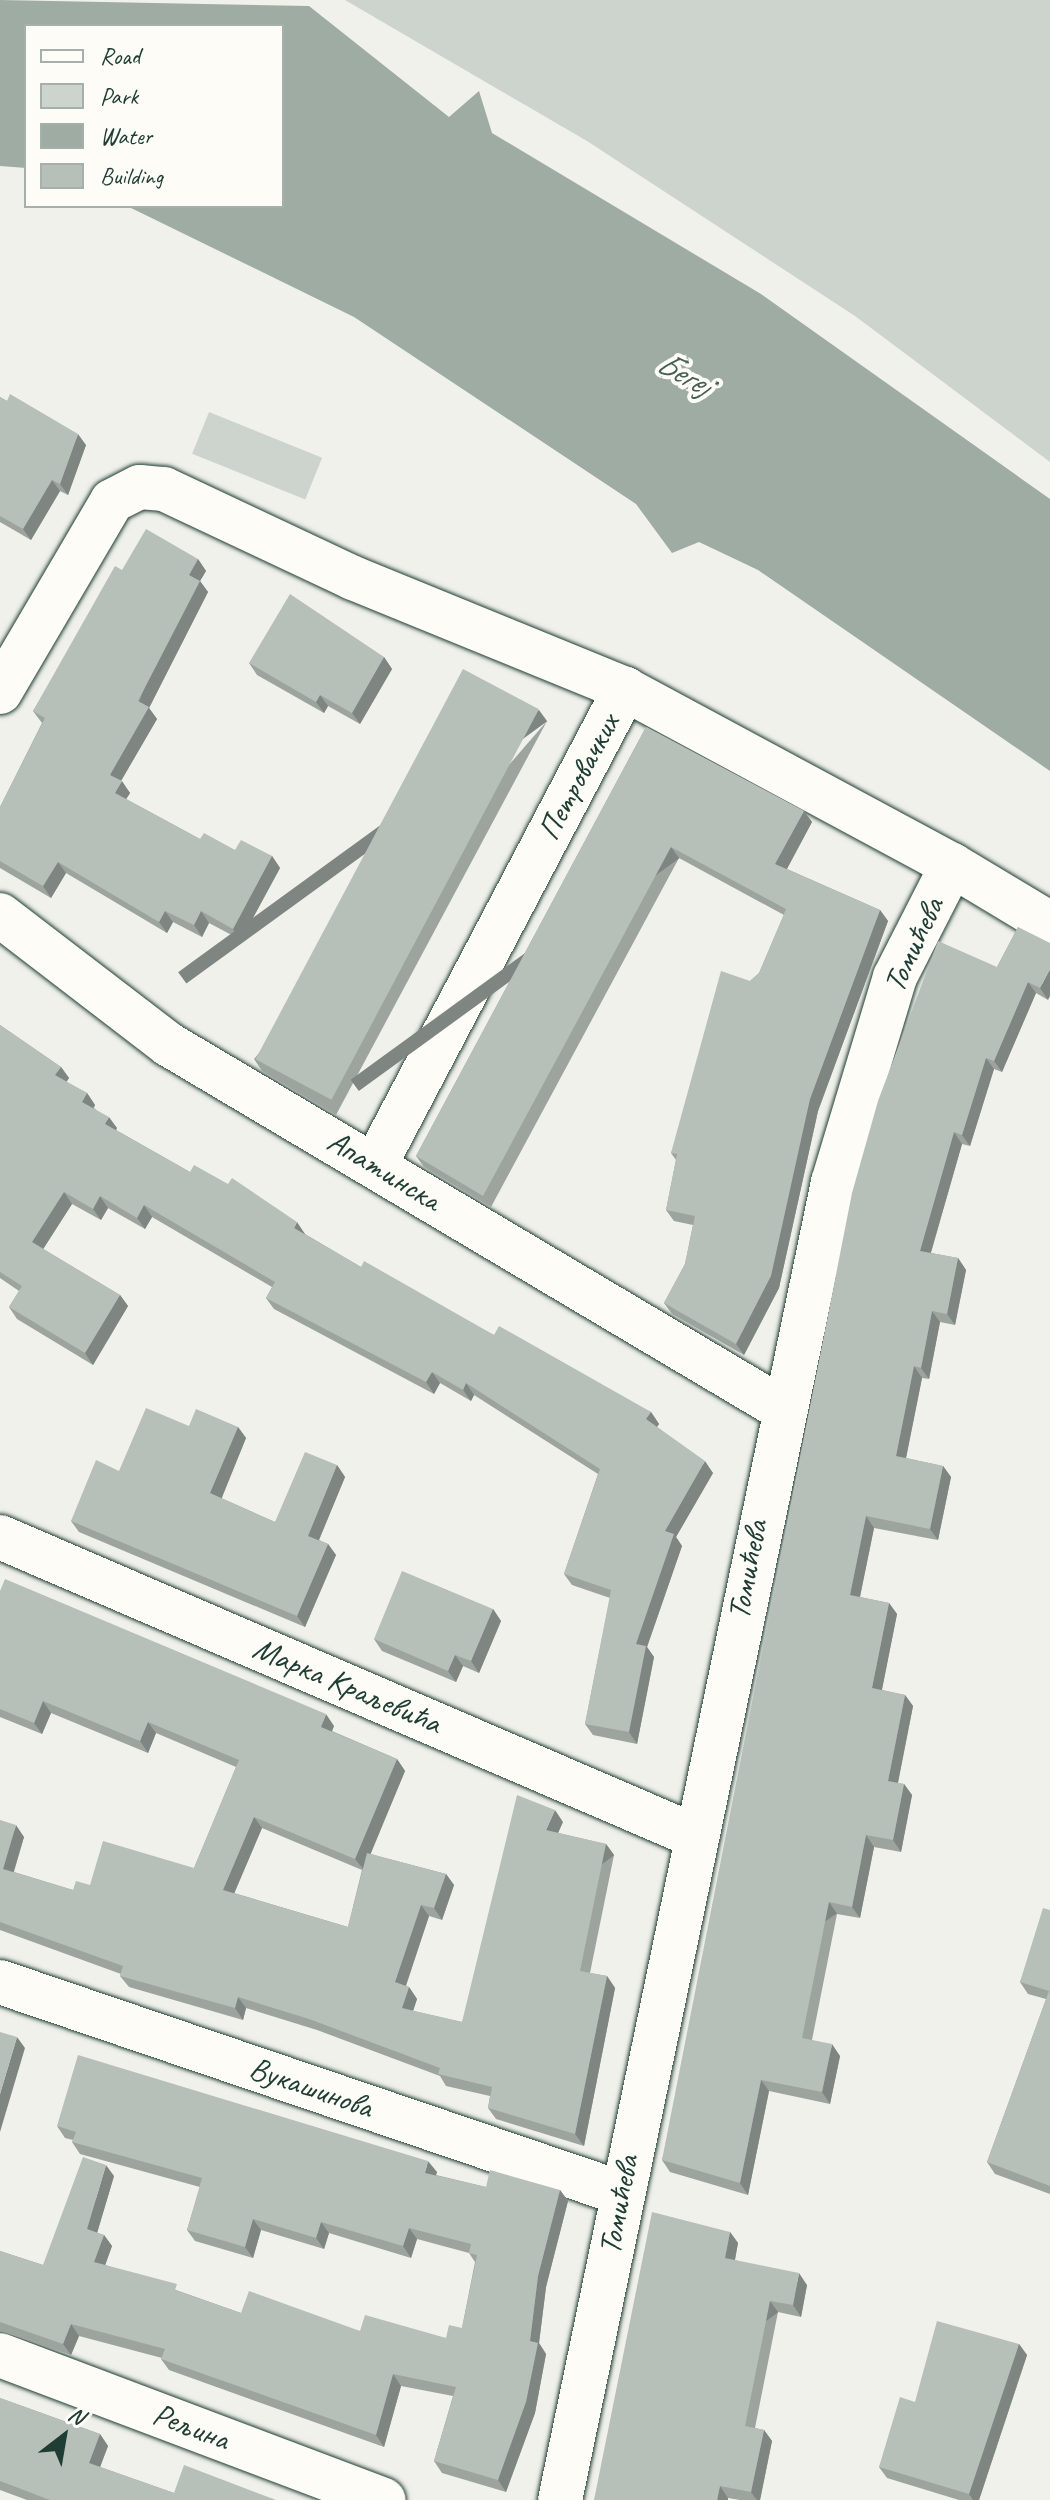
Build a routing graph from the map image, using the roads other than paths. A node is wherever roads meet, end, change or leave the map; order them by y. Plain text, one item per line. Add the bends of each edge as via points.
1 (625, 689) junction
2 (0, 692) edge
3 (952, 865) junction
4 (0, 915) edge
5 (1050, 924) edge
6 (375, 1165) junction
7 (781, 1408) junction
8 (0, 1537) edge
9 (695, 1836) junction
10 (0, 1982) edge
11 (621, 2193) junction
12 (0, 2355) edge
13 (383, 2500) edge
14 (560, 2500) edge

1 - 2 street, Петровачких via 353,578 184,495 140,487 112,501
1 - 3 street, Томићева
1 - 6 street, Петровачких
3 - 5 street
3 - 7 street, Томићева via 895,977 866,1065
4 - 6 street, Апатинска via 168,1044
6 - 7 street, Апатинска
7 - 9 street, Томићева
8 - 9 street, Марка Краљевића
9 - 11 street, Томићева
10 - 11 street, Вукашинова
11 - 14 street, Томићева
12 - 13 street, Рељина

